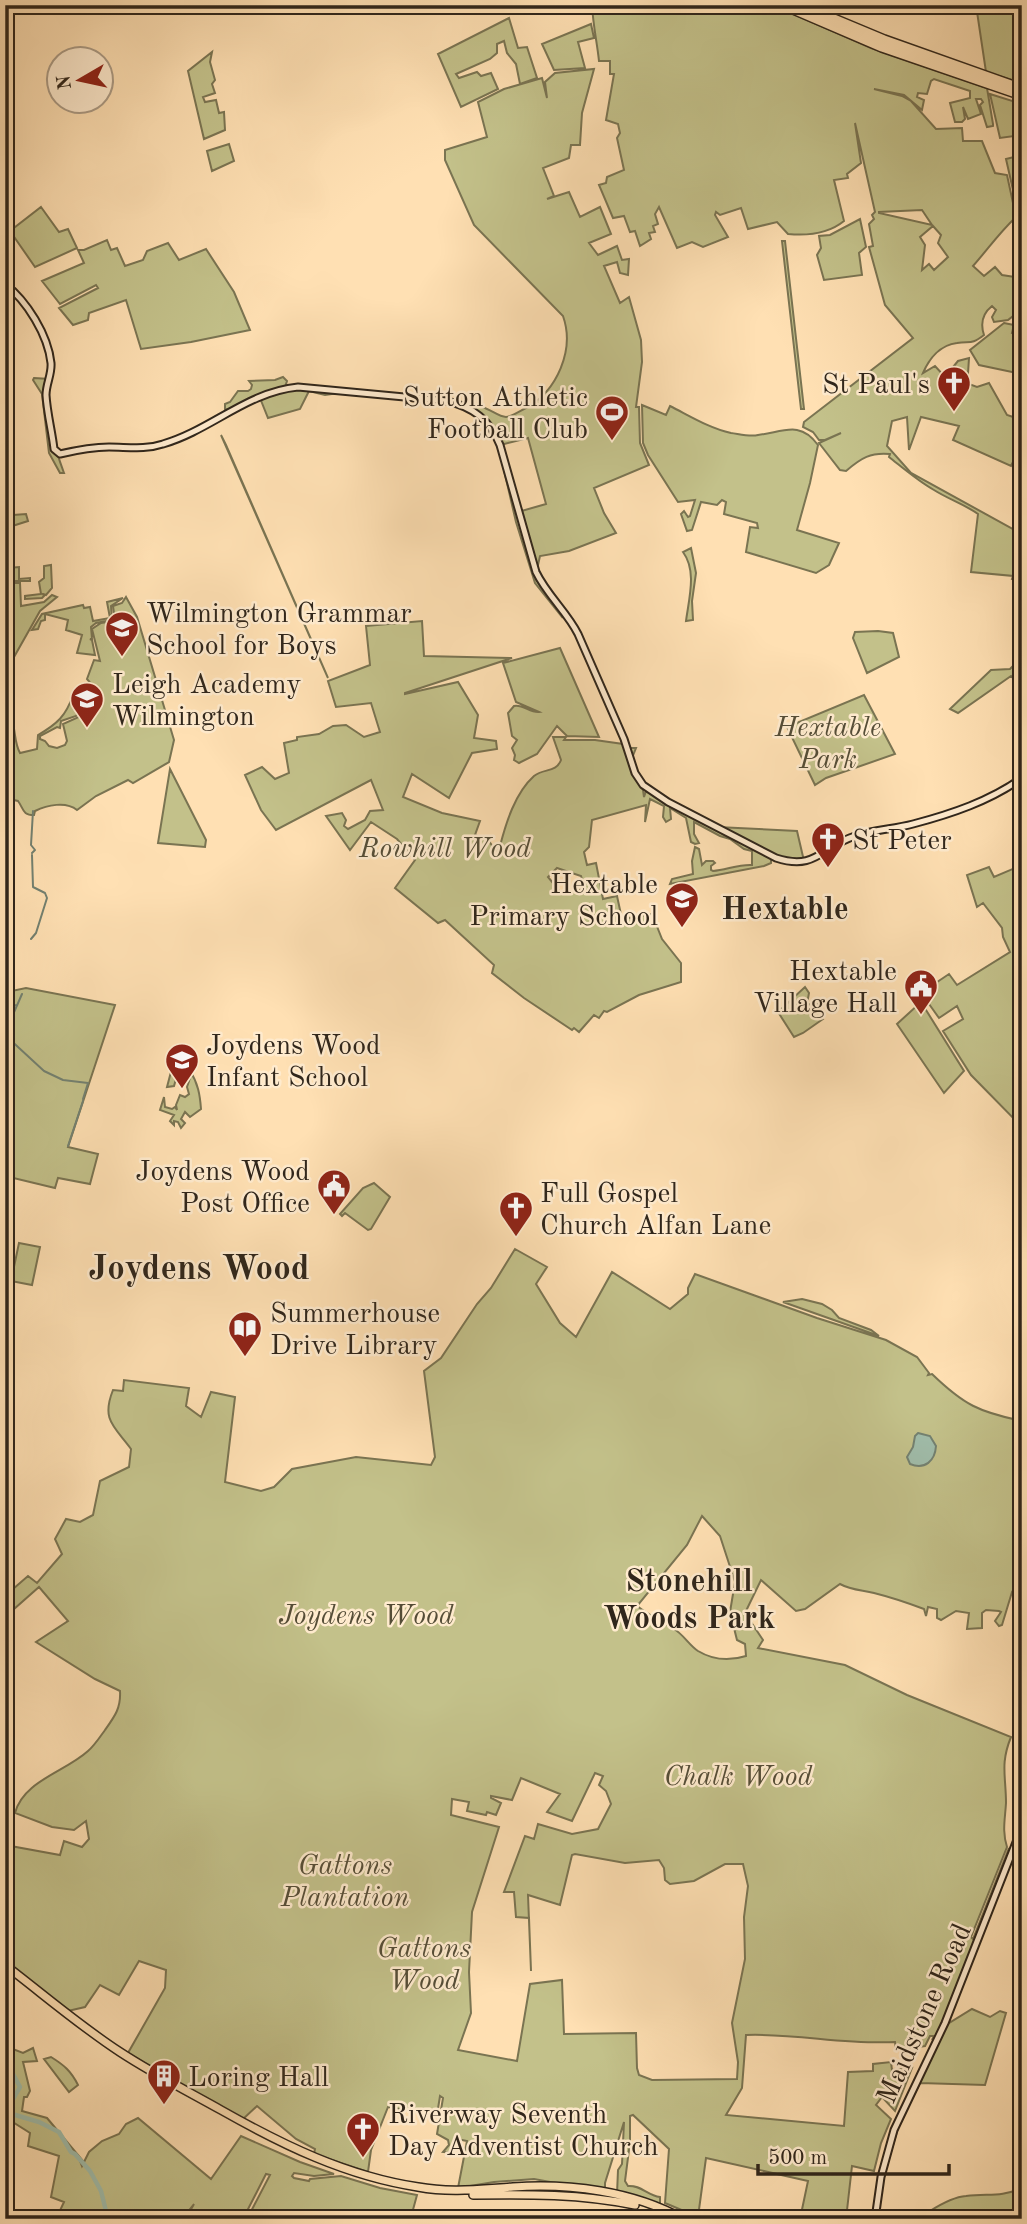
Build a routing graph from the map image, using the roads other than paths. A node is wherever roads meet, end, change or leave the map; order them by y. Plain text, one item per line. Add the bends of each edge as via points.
1 (784, 5) edge
2 (800, 5) edge
3 (985, 79) junction
4 (1022, 89) edge
5 (1022, 95) edge
6 (5, 284) edge
7 (1022, 778) edge
8 (1022, 1827) edge
9 (5, 1968) edge
10 (538, 2190) junction
11 (675, 2219) edge
12 (683, 2219) edge
13 (875, 2219) edge

1 - 3 highway via 882,47
2 - 3 highway
3 - 4 highway
3 - 5 highway
6 - 7 main road via 24,302 49,354 46,395 54,449 60,454 164,444 259,396 298,387 447,401 474,410 491,427 500,445 536,572 578,634 639,781 668,802 776,858 813,860 852,837 971,805
8 - 13 main road, Maidstone Road via 954,2001 891,2140
9 - 10 main road via 137,2063 269,2137 326,2163 428,2189
10 - 11 main road via 641,2206
10 - 12 main road via 605,2192

